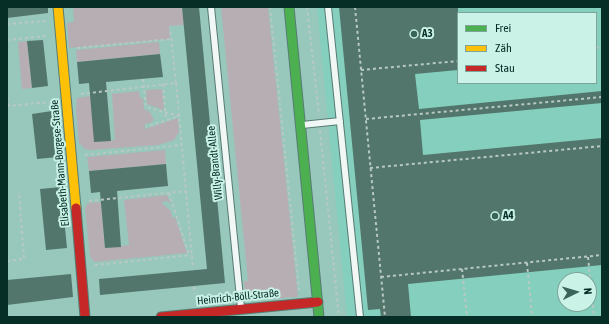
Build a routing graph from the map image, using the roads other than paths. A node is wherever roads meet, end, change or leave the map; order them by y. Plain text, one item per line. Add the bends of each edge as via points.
1 (58, 7) edge
2 (212, 7) edge
3 (289, 7) edge
4 (328, 7) edge
5 (340, 122) junction
6 (300, 125) junction
7 (318, 302) junction
8 (242, 313) edge
9 (85, 317) edge
10 (161, 317) edge
11 (319, 317) edge
12 (360, 317) edge

1 - 9 street, Elisabeth-Mann-Borgese-Straße
2 - 8 lane, Willy-Brandt-Allee
3 - 6 street
4 - 5 lane
5 - 6 lane
5 - 12 lane
6 - 7 street
7 - 8 street, Heinrich-Böll-Straße
7 - 11 street
8 - 10 street, Heinrich-Böll-Straße

